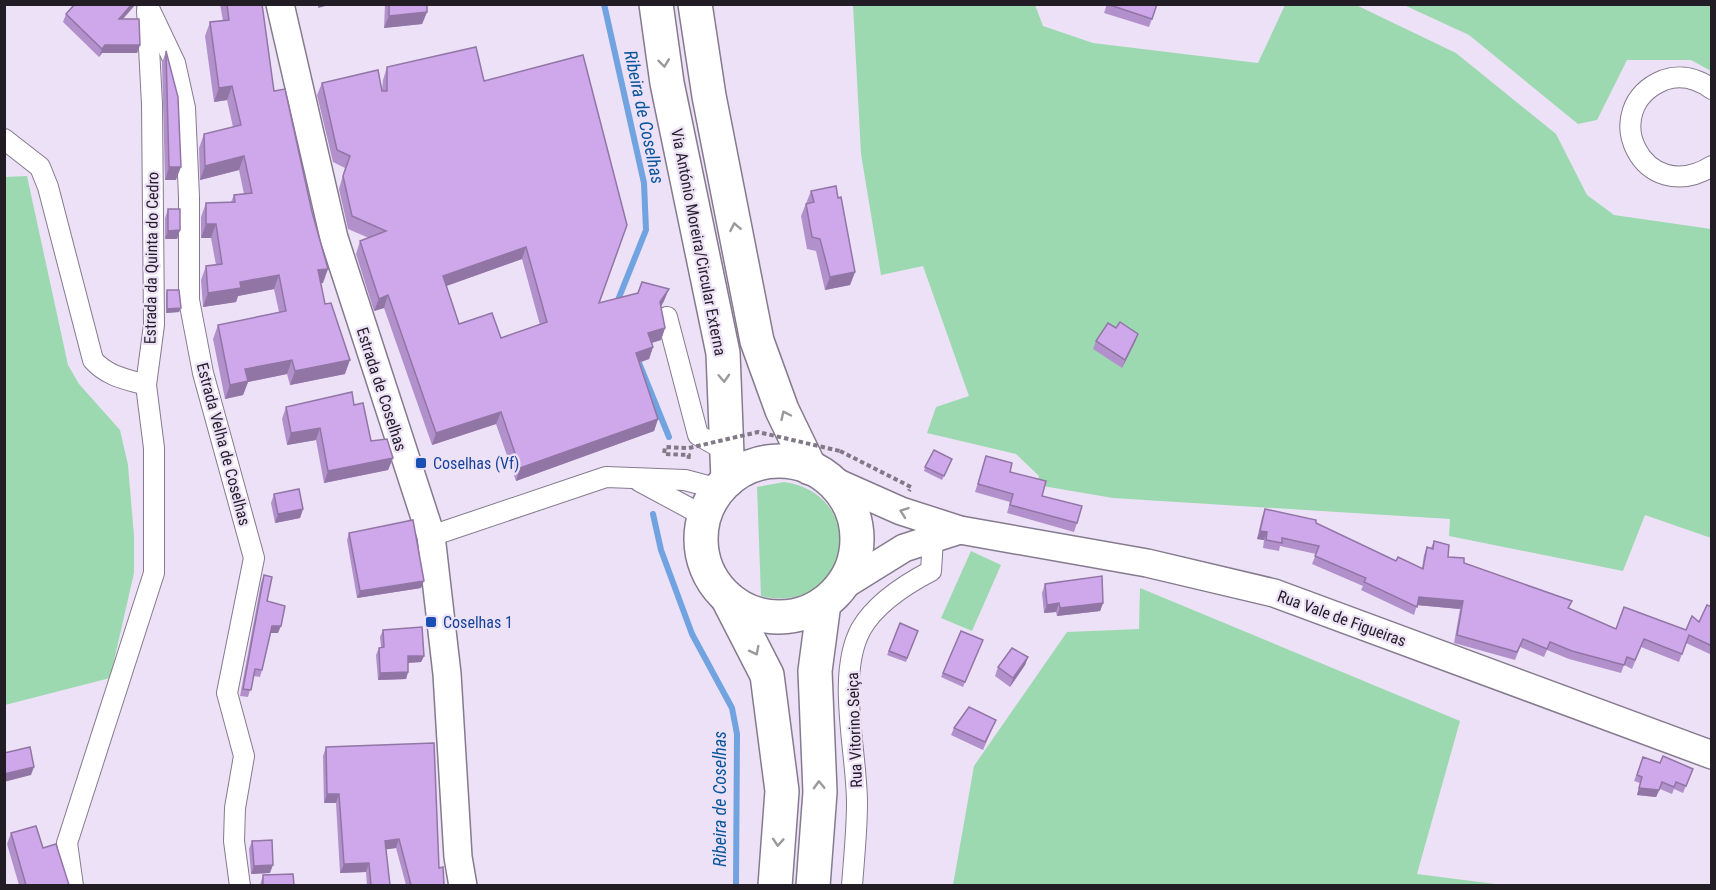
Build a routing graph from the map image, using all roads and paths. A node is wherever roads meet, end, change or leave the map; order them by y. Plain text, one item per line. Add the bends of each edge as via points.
1 (147, 4) edge
2 (280, 4) edge
3 (657, 4) edge
4 (695, 4) edge
5 (1712, 89) edge
6 (4, 139) edge
7 (1712, 166) edge
8 (666, 317) dead end
9 (146, 385) junction
10 (682, 455) dead end
11 (820, 473) junction
12 (632, 477) junction
13 (897, 480) dead end
14 (719, 484) junction
15 (960, 530) junction
16 (432, 536) junction
17 (933, 539) junction
18 (831, 596) junction
19 (728, 599) junction
20 (1712, 755) edge
21 (73, 885) edge
22 (240, 885) edge
23 (463, 885) edge
24 (775, 885) edge
25 (813, 885) edge
26 (852, 885) edge

1 - 9 street, Estrada da Quinta do Cedro via 154,325
1 - 22 street, Estrada Velha de Coselhas via 175,63 185,108 189,300 203,373 255,558 227,693 244,756 235,808 234,841
2 - 16 street, Estrada de Coselhas via 334,238
3 -> 14 highway, Via António Moreira/Circular Externa via 667,83 723,353
11 -> 4 highway via 782,410 757,341
5 - 7 street via 1685,77 1669,78 1654,85 1637,103 1630,126 1639,158 1651,169 1683,178
6 - 9 street via 40,167 93,360 113,376
8 - 14 street via 698,435
9 - 21 street, Estrada da Quinta do Cedro via 155,458 154,573 67,843
10 - 13 path, bridge via 664,454 665,447 689,448 758,432 840,450
11 - 14 highway via 789,462 767,462 746,468
15 -> 11 street, Rua Vale de Figueiras via 901,511
11 - 18 highway via 845,498 857,544 851,569
12 - 14 street
12 - 14 street
12 - 16 street via 606,477
14 - 19 highway, Via António Moreira/Circular Externa via 700,538 713,582
15 - 17 street, Rua Vale de Figueiras
15 - 20 street, Rua Vale de Figueiras via 1147,563 1274,593
16 - 23 street, Estrada de Coselhas
17 - 18 street, Rua Vale de Figueiras via 904,548
17 - 26 street, Rua Vitorino Seiça via 931,571 880,607 861,629 852,654 849,678 857,803
18 - 19 highway, Via António Moreira/Circular Externa via 800,615 775,618 750,612
25 -> 18 highway via 820,792 815,671
19 -> 24 highway, Via António Moreira/Circular Externa via 767,675 782,791

